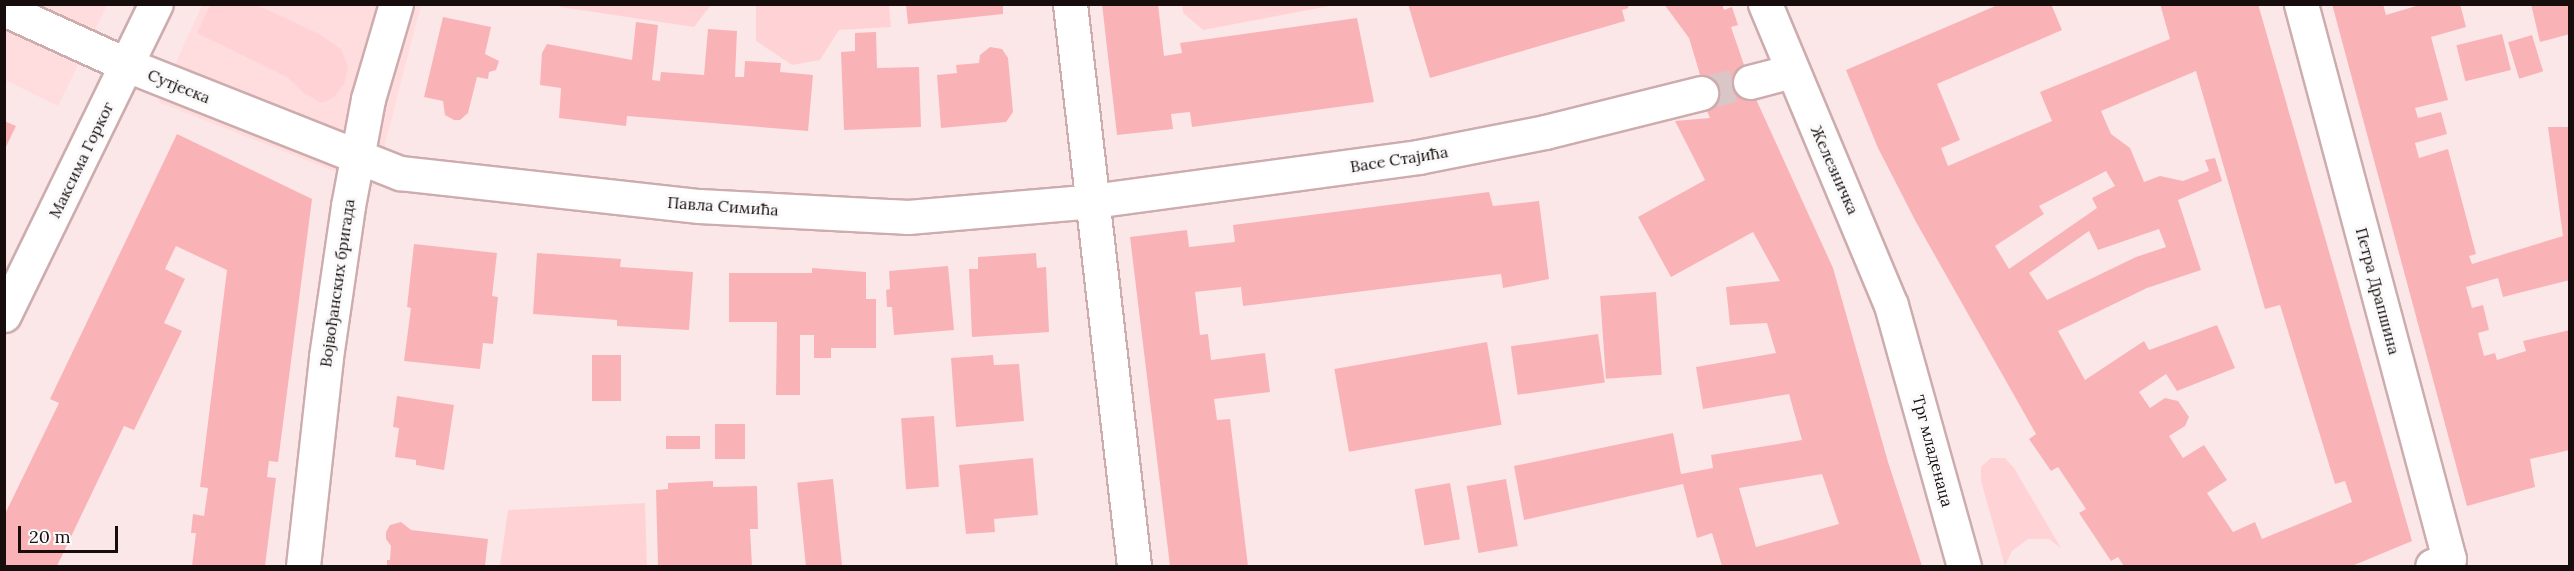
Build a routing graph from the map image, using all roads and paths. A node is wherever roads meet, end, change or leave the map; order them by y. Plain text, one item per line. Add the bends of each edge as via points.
1 (156, 4) edge
2 (396, 4) edge
3 (1070, 4) edge
4 (1765, 4) edge
5 (2301, 4) edge
6 (4, 9) edge
7 (127, 65) junction
8 (1792, 71) junction
9 (1750, 82) tunnel mouth
10 (1701, 93) tunnel mouth
11 (357, 157) junction
12 (1093, 201) junction
13 (4, 315) edge
14 (1902, 336) joint
15 (303, 567) edge
16 (1134, 567) edge
17 (1964, 567) edge
18 (2432, 567) edge

1 - 7 street, Максима Горког
2 - 11 street, Војвођанских бригада via 368,99
3 - 12 street
4 - 8 street, Железничка
5 - 18 street, Петра Драпшина via 2450,560
6 - 7 street, Сутјеска
7 - 11 street, Сутјеска
7 - 13 street, Максима Горког
8 - 9 street
8 - 14 street, Железничка via 1873,256
10 - 12 street, Васе Стајића via 1476,147
11 - 12 street, Павла Симића via 400,173 699,206 908,217
11 - 15 street, Војвођанских бригада via 326,357
12 - 16 street
14 - 17 street, Трг младенаца

